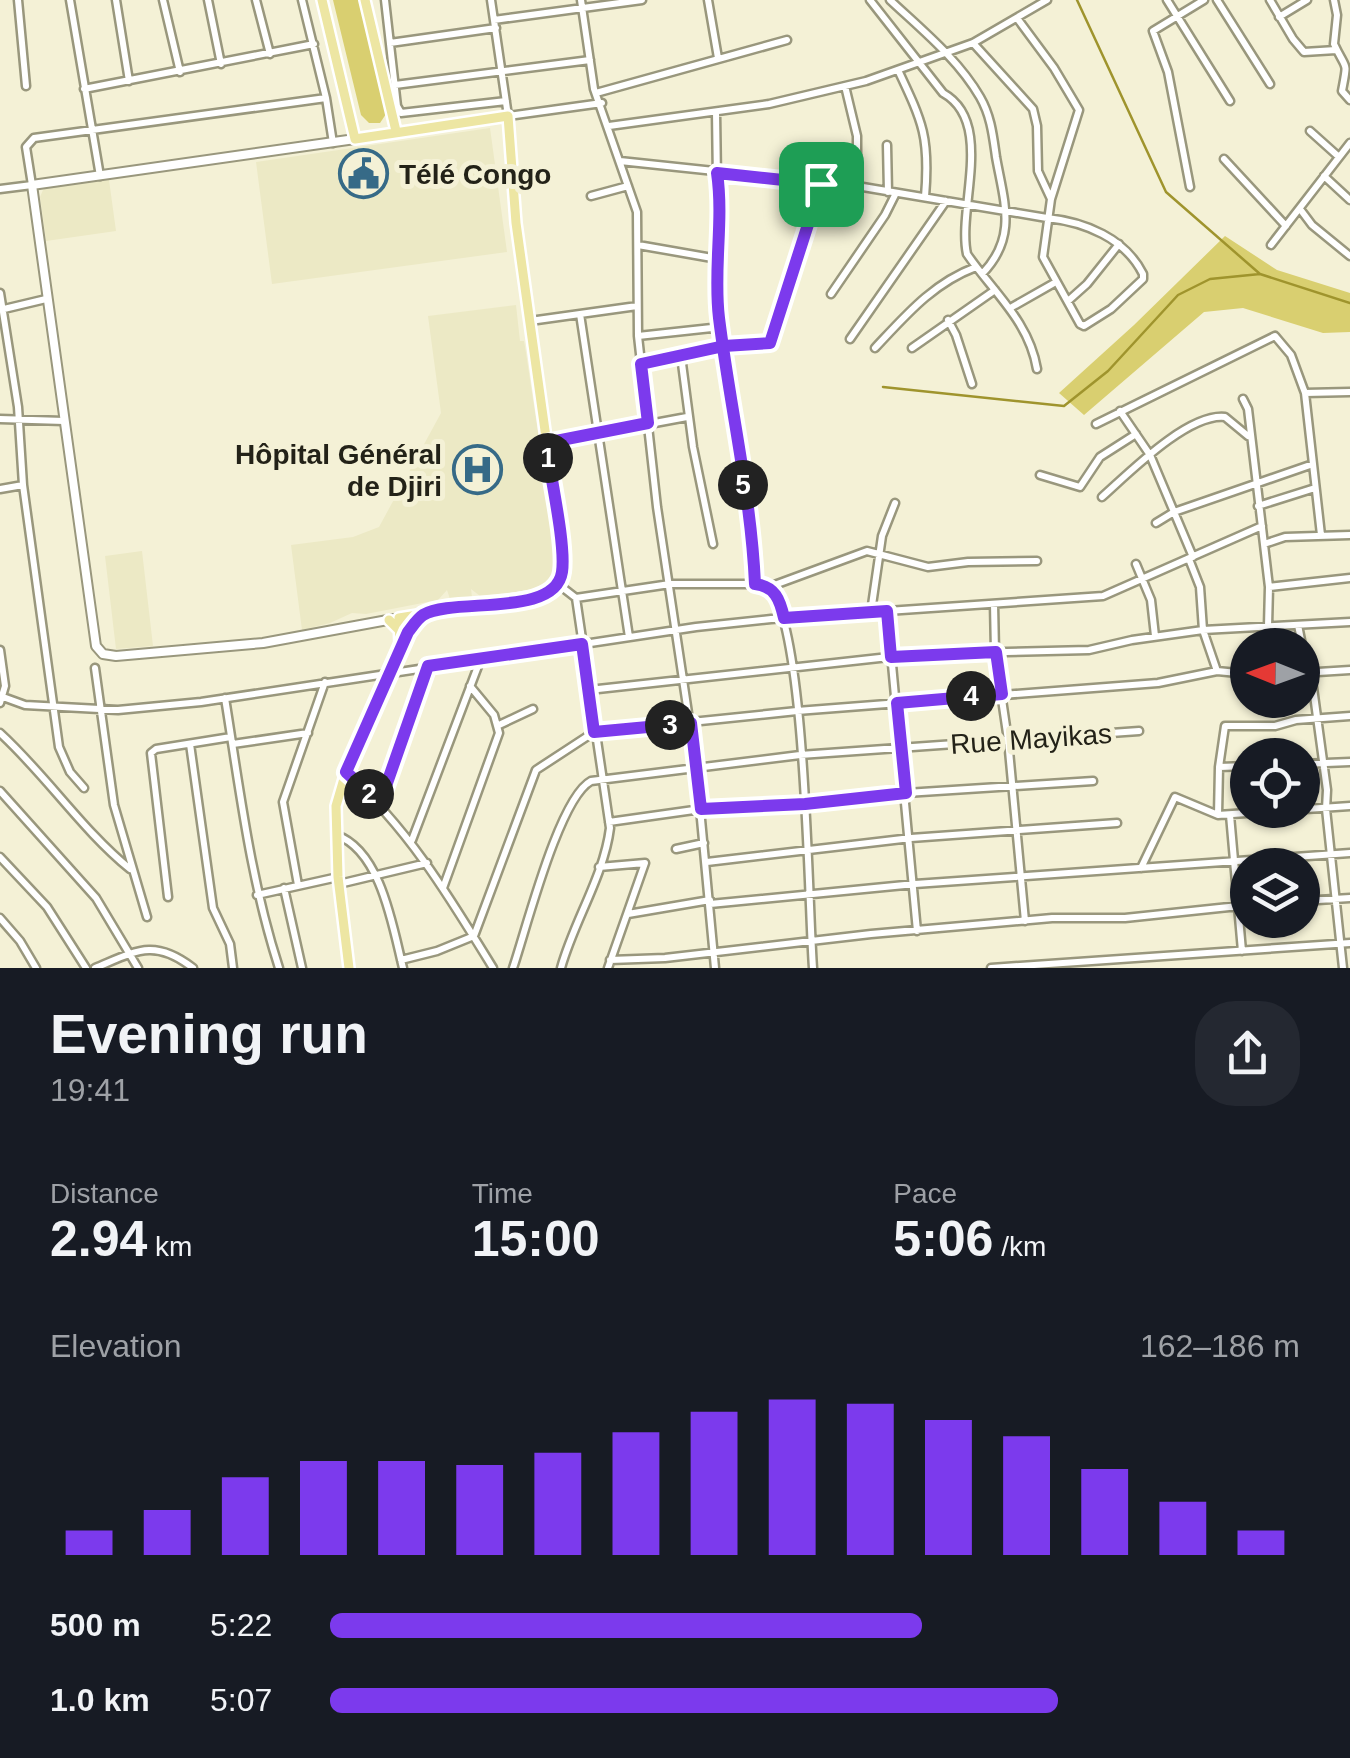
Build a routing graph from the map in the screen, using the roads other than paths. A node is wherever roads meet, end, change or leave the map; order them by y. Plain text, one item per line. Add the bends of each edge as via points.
1 (18, 0) edge
2 (70, 0) edge
3 (116, 0) edge
4 (163, 0) edge
5 (208, 0) edge
6 (256, 0) edge
7 (302, 0) edge
8 (322, 0) edge
9 (365, 0) edge
10 (385, 0) edge
11 (491, 0) edge
12 (642, 0) edge
13 (708, 0) edge
14 (870, 0) edge
15 (890, 0) edge
16 (1046, 0) edge
17 (1167, 0) edge
18 (1204, 0) edge
19 (1217, 0) edge
20 (1270, 0) edge
21 (1307, 0) edge
22 (1334, 0) edge
23 (582, 3) edge
24 (1177, 15) junction
25 (1279, 17) junction
26 (1017, 18) junction
27 (495, 24) junction
28 (787, 40) dead end
29 (390, 43) junction
30 (973, 43) junction
31 (314, 44) junction
32 (1336, 50) junction
33 (946, 53) junction
34 (270, 54) junction
35 (718, 58) junction
36 (590, 60) junction
37 (919, 62) junction
38 (222, 64) junction
39 (898, 70) junction
40 (180, 72) junction
41 (503, 72) junction
42 (129, 81) junction
43 (1270, 84) dead end
44 (26, 86) dead end
45 (395, 86) junction
46 (845, 86) junction
47 (84, 88) junction
48 (596, 93) junction
49 (326, 98) junction
50 (506, 100) junction
51 (1350, 100) edge
52 (1230, 101) dead end
53 (602, 103) junction
54 (716, 112) junction
55 (508, 116) junction
56 (609, 126) junction
57 (91, 130) junction
58 (396, 131) junction
59 (1310, 131) dead end
60 (354, 139) junction
61 (1350, 142) edge
62 (333, 143) junction
63 (886, 145) dead end
64 (1340, 156) junction
65 (1224, 160) dead end
66 (620, 161) junction
67 (717, 173) junction
68 (100, 176) junction
69 (1324, 176) junction
70 (821, 184) junction
71 (32, 185) junction
72 (628, 186) junction
73 (857, 186) junction
74 (1190, 187) dead end
75 (0, 189) edge
76 (892, 192) junction
77 (591, 196) dead end
78 (925, 197) junction
79 (1051, 200) junction
80 (1350, 200) edge
81 (946, 201) junction
82 (968, 205) junction
83 (1300, 209) junction
84 (1008, 212) junction
85 (1047, 218) junction
86 (1286, 226) junction
87 (1119, 244) junction
88 (1271, 244) dead end
89 (638, 245) junction
90 (1350, 256) edge
91 (718, 258) junction
92 (976, 267) junction
93 (982, 274) junction
94 (1056, 282) junction
95 (995, 290) junction
96 (0, 293) edge
97 (831, 294) dead end
98 (46, 299) junction
99 (1068, 301) junction
100 (637, 306) junction
101 (1012, 307) junction
102 (2, 310) edge
103 (580, 314) junction
104 (948, 320) junction
105 (529, 321) junction
106 (720, 326) junction
107 (638, 336) junction
108 (850, 339) dead end
109 (724, 346) junction
110 (876, 348) dead end
111 (912, 348) dead end
112 (681, 356) junction
113 (641, 364) junction
114 (1037, 369) dead end
115 (972, 384) dead end
116 (1350, 392) edge
117 (1305, 393) junction
118 (1243, 399) dead end
119 (1120, 411) junction
120 (688, 417) junction
121 (0, 419) edge
122 (18, 421) junction
123 (64, 421) junction
124 (648, 423) junction
125 (1096, 424) dead end
126 (599, 433) junction
127 (1136, 434) junction
128 (1249, 436) junction
129 (546, 443) junction
130 (1150, 455) junction
131 (1313, 464) junction
132 (1040, 475) dead end
133 (1256, 483) junction
134 (23, 485) junction
135 (1316, 488) junction
136 (0, 489) edge
137 (1102, 496) dead end
138 (895, 503) dead end
139 (1258, 506) junction
140 (1174, 512) junction
141 (1156, 523) dead end
142 (1262, 526) junction
143 (1322, 535) junction
144 (1350, 535) edge
145 (713, 544) dead end
146 (1264, 544) junction
147 (880, 553) junction
148 (1191, 558) junction
149 (1037, 561) dead end
150 (1136, 564) dead end
151 (1350, 578) edge
152 (1144, 580) junction
153 (558, 584) junction
154 (670, 584) junction
155 (755, 584) junction
156 (769, 587) junction
157 (1269, 587) junction
158 (621, 592) junction
159 (576, 598) junction
160 (994, 604) junction
161 (887, 611) junction
162 (872, 612) junction
163 (425, 614) junction
164 (398, 618) junction
165 (784, 618) junction
166 (1350, 622) edge
167 (1298, 625) junction
168 (1268, 626) junction
169 (1299, 628) edge
170 (678, 630) junction
171 (1203, 630) junction
172 (404, 632) junction
173 (1155, 636) junction
174 (628, 637) junction
175 (582, 644) junction
176 (0, 650) edge
177 (996, 652) junction
178 (891, 657) junction
179 (480, 660) junction
180 (428, 666) junction
181 (95, 668) dead end
182 (792, 668) junction
183 (1217, 670) junction
184 (1350, 670) edge
185 (393, 671) junction
186 (1230, 672) edge
187 (1320, 672) edge
188 (684, 678) junction
189 (326, 682) junction
190 (470, 686) junction
191 (589, 690) junction
192 (1002, 694) junction
193 (225, 698) junction
194 (2, 700) edge
195 (897, 703) junction
196 (53, 707) junction
197 (533, 709) dead end
198 (102, 710) junction
199 (797, 711) junction
200 (1350, 716) edge
201 (1317, 718) joint
202 (1320, 718) edge
203 (691, 723) junction
204 (498, 724) junction
205 (1139, 731) dead end
206 (594, 732) junction
207 (0, 733) edge
208 (308, 733) junction
209 (1008, 740) junction
210 (232, 741) junction
211 (190, 744) junction
212 (902, 749) junction
213 (800, 755) junction
214 (1350, 762) edge
215 (1322, 764) junction
216 (696, 766) junction
217 (1219, 767) junction
218 (1230, 767) edge
219 (346, 772) junction
220 (600, 778) junction
221 (1093, 780) dead end
222 (1012, 786) junction
223 (84, 788) dead end
224 (0, 791) edge
225 (906, 793) junction
226 (380, 803) junction
227 (805, 804) junction
228 (1350, 806) edge
229 (701, 809) junction
230 (1320, 809) edge
231 (1326, 809) junction
232 (1230, 815) edge
233 (1218, 816) junction
234 (609, 822) junction
235 (1117, 823) dead end
236 (1015, 830) junction
237 (334, 835) junction
238 (911, 838) junction
239 (412, 841) junction
240 (704, 844) junction
241 (676, 849) dead end
242 (807, 850) junction
243 (1350, 853) edge
244 (1332, 854) junction
245 (1320, 855) edge
246 (0, 857) edge
247 (707, 862) junction
248 (1230, 862) edge
249 (427, 863) junction
250 (599, 867) junction
251 (1141, 869) junction
252 (133, 871) junction
253 (375, 875) junction
254 (1020, 878) junction
255 (338, 880) junction
256 (298, 884) junction
257 (914, 884) junction
258 (284, 888) junction
259 (443, 888) junction
260 (810, 894) junction
261 (256, 896) junction
262 (168, 897) dead end
263 (1350, 898) edge
264 (1336, 899) junction
265 (1320, 900) edge
266 (710, 902) junction
267 (1230, 907) edge
268 (626, 914) junction
269 (148, 917) dead end
270 (0, 918) edge
271 (1025, 921) junction
272 (917, 931) junction
273 (474, 936) junction
274 (1241, 938) edge
275 (811, 940) junction
276 (1350, 943) edge
277 (1340, 944) junction
278 (713, 950) junction
279 (1242, 951) junction
280 (130, 954) junction
281 (402, 964) edge
282 (609, 964) edge
283 (36, 968) edge
284 (86, 968) edge
285 (95, 968) edge
286 (138, 968) edge
287 (193, 968) edge
288 (233, 968) edge
289 (279, 968) edge
290 (302, 968) edge
291 (349, 968) edge
292 (494, 968) edge
293 (513, 968) edge
294 (562, 968) edge
295 (715, 968) edge
296 (813, 968) edge
297 (991, 968) edge
298 (1343, 968) edge

1 - 44 street
2 - 47 street
3 - 42 street
4 - 40 street
5 - 38 street
6 - 34 street
7 - 31 street
8 - 60 main road
9 - 58 main road
10 - 29 street
11 - 27 street
12 - 23 street
13 - 35 street
14 - 37 street
15 - 33 street
16 - 26 street
17 - 24 street
18 - 24 street
19 - 43 street
20 - 25 street
21 - 25 street
22 - 32 street
23 - 27 street
23 - 36 street
24 - 52 street
24 - 74 street via 1153,35 1168,72
25 - 32 street via 1304,52
26 - 30 street
26 - 79 street via 1079,110
27 - 29 street
27 - 41 street
28 - 35 street
29 - 45 street
30 - 33 street
30 - 79 street via 1034,109 1038,171
31 - 34 street
31 - 49 street
32 - 51 street via 1348,69 1342,92
33 - 37 street
33 - 84 street via 989,117
34 - 38 street
35 - 48 street
36 - 41 street
36 - 48 street
37 - 39 street
37 - 82 street via 956,100 964,120 971,152
38 - 40 street
39 - 46 street
39 - 78 street via 924,127
40 - 42 street
41 - 45 street
41 - 50 street
42 - 47 street
45 - 50 street via 398,110 407,115
46 - 54 street
46 - 73 street via 857,136
47 - 57 street
48 - 53 street
49 - 57 street
49 - 62 street
50 - 55 street
53 - 55 street
53 - 56 street
54 - 56 street
54 - 67 street
55 - 58 main road
55 - 105 main road
56 - 66 street
57 - 68 street
57 - 71 street via 30,140
58 - 60 main road
59 - 64 street
60 - 62 street
61 - 64 street
62 - 68 street
63 - 76 street
64 - 69 street
65 - 86 street
66 - 67 street
66 - 72 street
67 - 70 street
67 - 91 street
68 - 71 street
69 - 80 street
69 - 83 street
70 - 73 street
70 - 109 street via 770,343
71 - 75 street
71 - 98 street
72 - 77 street
72 - 89 street via 638,212
73 - 76 street
76 - 78 street
76 - 97 street via 885,216
78 - 81 street
79 - 85 street
81 - 82 street
81 - 108 street
82 - 84 street
82 - 92 street via 966,246
83 - 86 street
83 - 90 street
84 - 85 street
84 - 93 street via 995,260
85 - 87 street via 1075,221
85 - 94 street via 1043,259
86 - 88 street
87 - 99 street
87 - 99 street via 1143,279 1084,326
89 - 91 street
89 - 100 street
91 - 106 street
92 - 93 street
92 - 110 street via 936,287
93 - 95 street
94 - 99 street
94 - 101 street
95 - 101 street
95 - 104 street
96 - 102 street
98 - 102 street
98 - 123 street
100 - 103 street
100 - 107 street
101 - 114 street
102 - 122 street
103 - 105 street
103 - 126 street
104 - 111 street
104 - 115 street
105 - 129 main road
106 - 107 street
106 - 109 street
107 - 113 street
109 - 112 street
109 - 155 street
112 - 113 street
112 - 120 street
113 - 124 street
116 - 117 street
117 - 119 street via 1292,355 1274,336
117 - 131 street
118 - 128 street
119 - 125 street
119 - 127 street
120 - 124 street
120 - 145 street
121 - 122 street
122 - 123 street
122 - 134 street
123 - 164 street via 94,641 103,654 263,642
124 - 126 street
124 - 154 street
126 - 129 street
126 - 158 street
127 - 130 street
127 - 132 street via 1100,457 1080,487
128 - 130 street via 1216,416
128 - 133 street
129 - 153 main road via 562,552
130 - 137 street
130 - 140 street
131 - 133 street
131 - 135 street
133 - 139 street
133 - 140 street
134 - 136 street
134 - 196 street
135 - 139 street
135 - 143 street
138 - 147 street
139 - 142 street
140 - 141 street
140 - 148 street
142 - 146 street
142 - 148 street
143 - 144 street
143 - 146 street
146 - 157 street
147 - 149 street via 928,567
147 - 156 street via 861,552
147 - 162 street
148 - 152 street
148 - 171 street
150 - 152 street
151 - 157 street
152 - 160 street via 1102,596
152 - 173 street
153 - 159 street
153 - 163 main road via 540,597
154 - 155 street
154 - 158 street
154 - 170 street
155 - 156 street
156 - 165 street
157 - 168 street
158 - 159 street
158 - 174 street
159 - 175 street
160 - 161 street
160 - 177 street
161 - 162 street
161 - 178 street
162 - 165 street
163 - 164 main road
163 - 172 main road
164 - 172 main road
164 - 172 main road
165 - 170 street
165 - 182 street
166 - 167 street
167 - 168 street
167 - 169 street
168 - 171 street
170 - 174 street
170 - 188 street
171 - 173 street
171 - 183 street
172 - 185 main road
173 - 177 street via 1098,649
174 - 175 street
175 - 179 street
175 - 191 street
176 - 194 street
177 - 178 street
177 - 192 street
178 - 182 street
178 - 195 street
179 - 180 street
179 - 190 street
180 - 185 street
180 - 226 street
181 - 198 street
182 - 188 street
182 - 199 street
183 - 186 street
183 - 192 street via 1158,683
184 - 187 street
185 - 189 street
185 - 219 main road
188 - 191 street
188 - 203 street
189 - 193 street
189 - 208 street
190 - 204 street
190 - 239 street
191 - 206 street
192 - 195 street
192 - 209 street
193 - 198 street
193 - 210 street
194 - 196 street
195 - 199 street
195 - 212 street
196 - 198 street
196 - 223 street via 63,759
197 - 204 street
198 - 252 street via 114,805
199 - 203 street
199 - 213 street
200 - 202 street
201 - 215 street
201 - 217 street via 1225,726
203 - 206 street
203 - 216 street
204 - 259 street via 497,745
205 - 209 street, Rue Mayikas
206 - 220 street
206 - 273 street via 536,770
207 - 252 street
208 - 210 street
208 - 256 street via 284,802
209 - 212 street, Rue Mayikas
209 - 222 street
210 - 211 street
210 - 261 street
211 - 262 street via 154,749 150,757
211 - 288 street via 212,908 230,944
212 - 213 street, Rue Mayikas
212 - 225 street
213 - 216 street, Rue Mayikas
213 - 227 street
214 - 215 street
215 - 231 street
216 - 220 street, Rue Mayikas
216 - 229 street
217 - 218 street
217 - 233 street
219 - 226 street
219 - 237 main road
220 - 234 street
220 - 293 street via 581,787 565,817
221 - 222 street
222 - 225 street
222 - 236 street
224 - 280 street via 96,898
225 - 227 street
225 - 238 street
226 - 239 street
227 - 229 street
227 - 242 street
228 - 231 street
229 - 234 street
229 - 240 street
230 - 231 street
231 - 244 street
232 - 233 street
233 - 251 street via 1175,797
234 - 250 street
235 - 236 street
236 - 238 street
236 - 254 street
237 - 253 street via 348,840
237 - 255 main road
238 - 242 street
238 - 257 street
239 - 249 street
240 - 241 street
240 - 247 street
242 - 247 street
242 - 260 street
243 - 244 street
244 - 245 street
244 - 264 street
246 - 284 street via 48,906
247 - 266 street
248 - 251 street
249 - 253 street
249 - 259 street
250 - 268 street via 645,863
250 - 294 street
251 - 254 street
252 - 269 street
253 - 255 street
253 - 281 street
254 - 257 street
254 - 271 street
255 - 256 street
255 - 291 main road
256 - 258 street
257 - 260 street
257 - 272 street
258 - 261 street
258 - 290 street
259 - 273 street
260 - 266 street
260 - 275 street
261 - 289 street
263 - 264 street
264 - 265 street
264 - 277 street
266 - 268 street
266 - 278 street
267 - 271 street
268 - 282 street
270 - 283 street
271 - 272 street
272 - 275 street
273 - 281 street
273 - 292 street
274 - 279 street
275 - 278 street
275 - 296 street
276 - 277 street
277 - 279 street
277 - 298 street
278 - 282 street
278 - 295 street
279 - 297 street
280 - 285 street
280 - 286 street
280 - 287 street via 156,948

